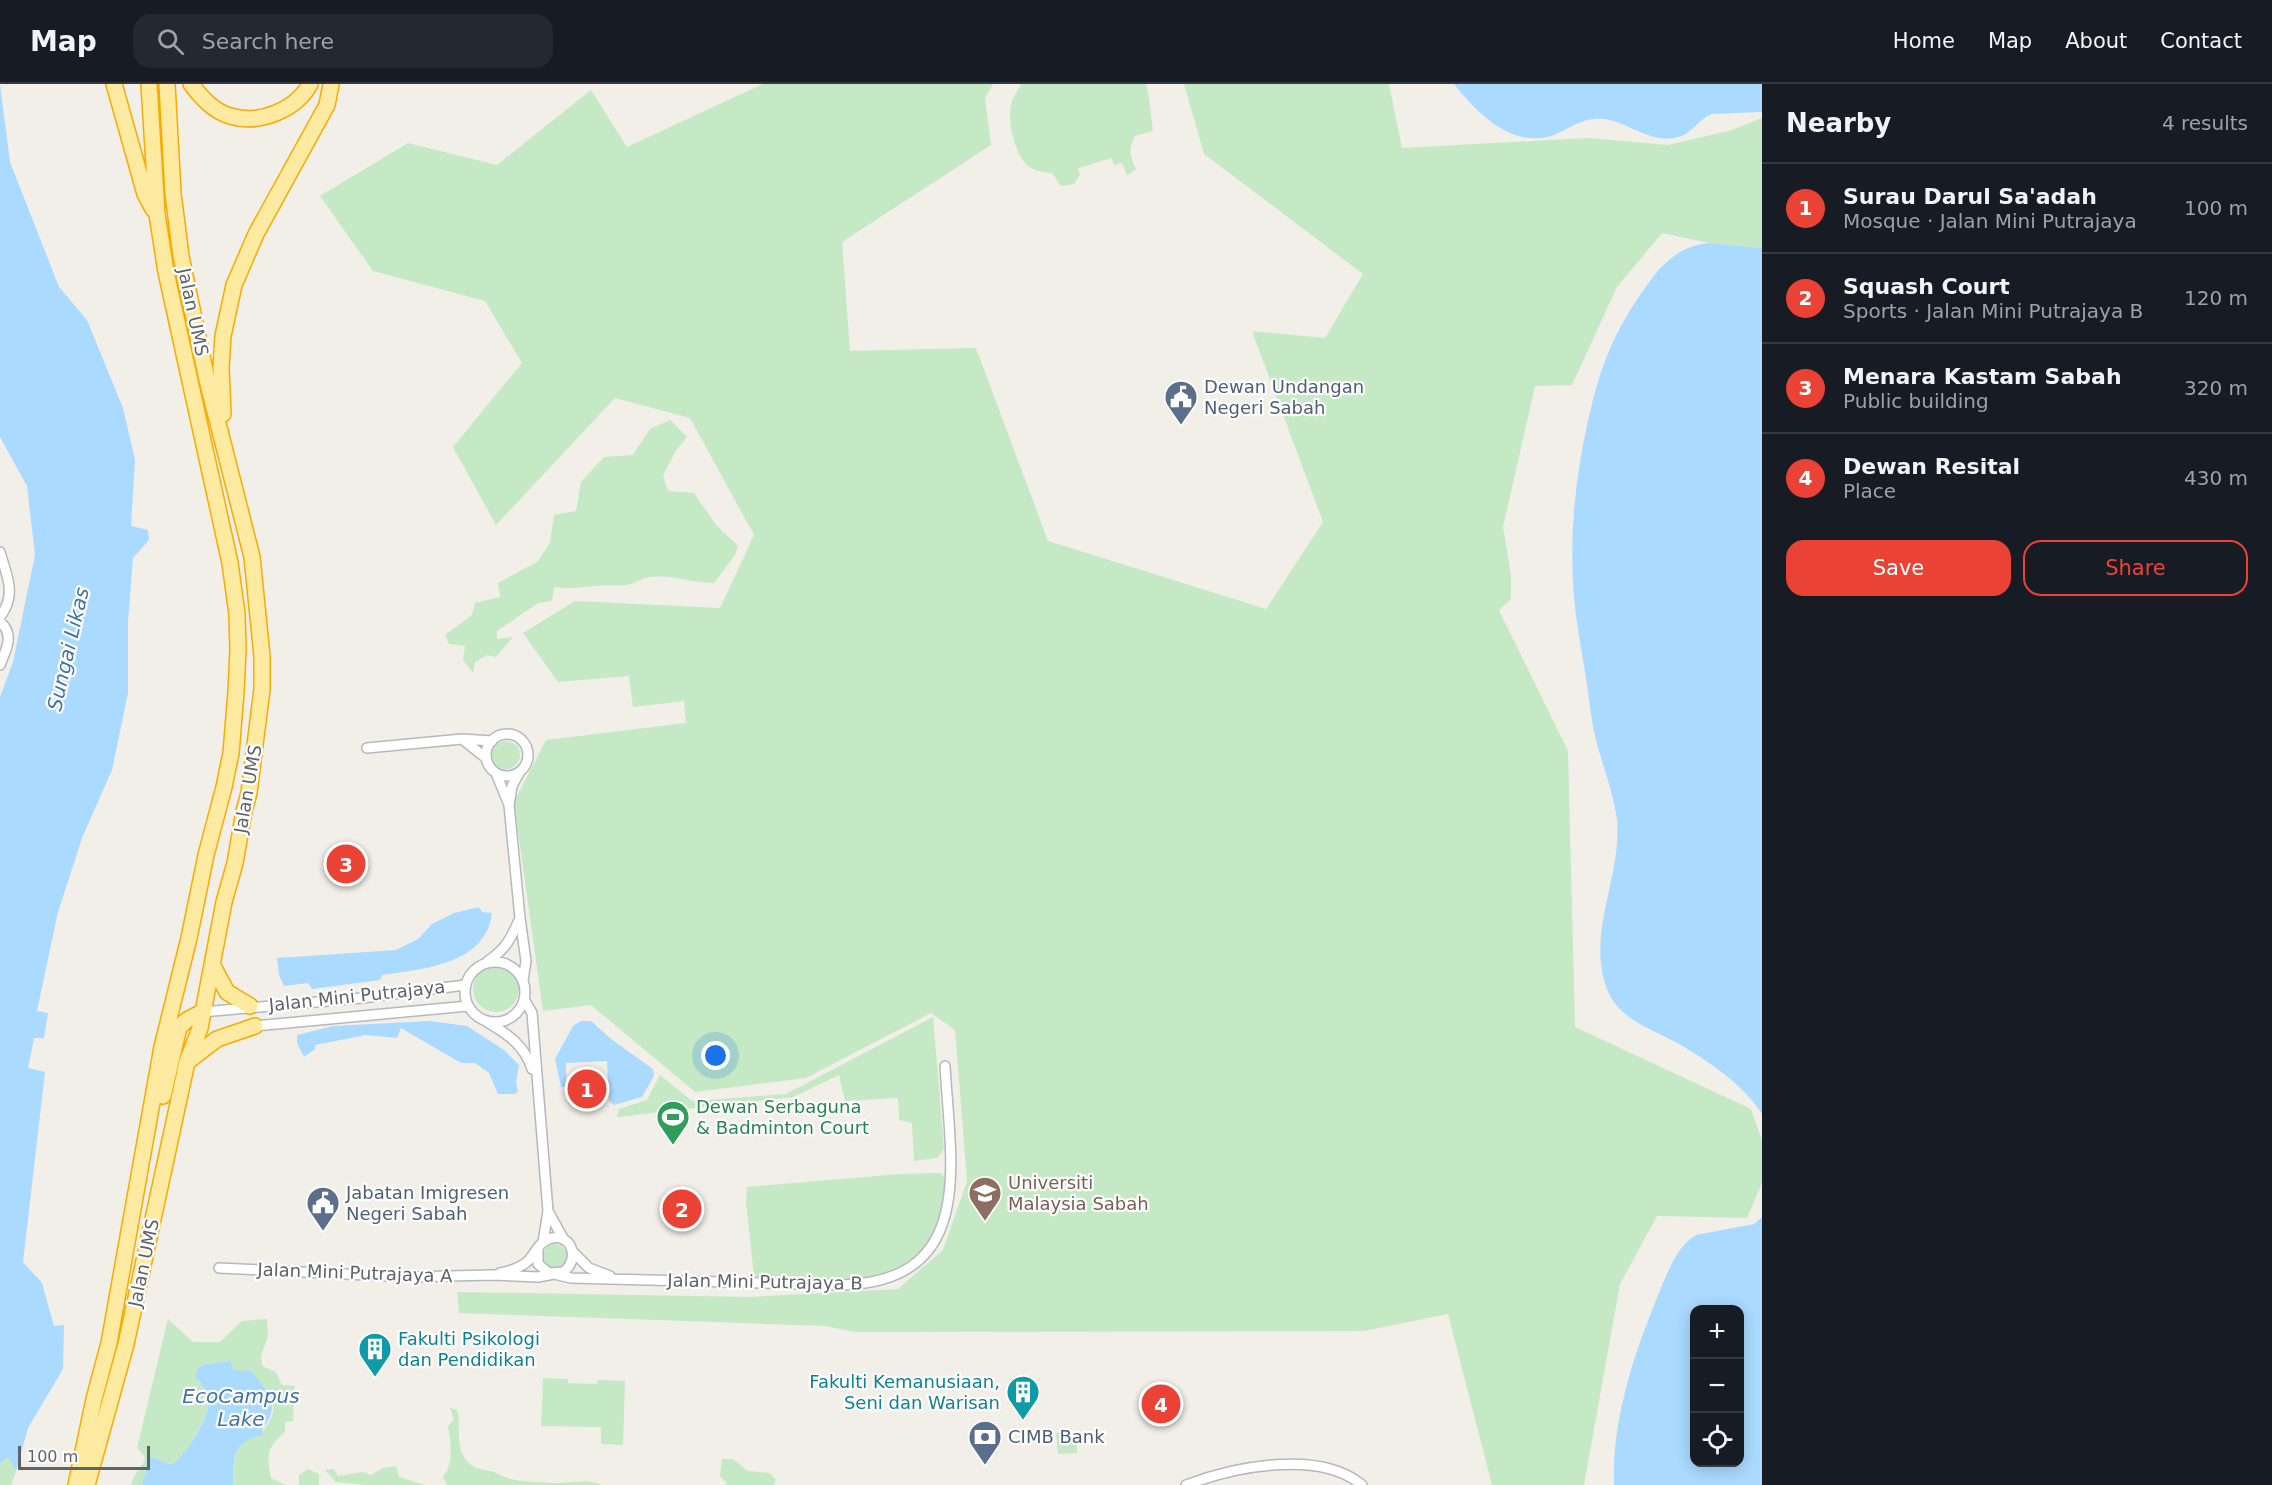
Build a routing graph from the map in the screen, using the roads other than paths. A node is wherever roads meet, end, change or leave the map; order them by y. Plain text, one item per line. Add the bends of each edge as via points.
1 (114, 84) edge
2 (149, 84) edge
3 (167, 84) edge
4 (190, 84) edge
5 (310, 85) edge
6 (331, 85) edge
7 (157, 214) junction
8 (224, 444) junction
9 (0, 552) edge
10 (0, 617) edge
11 (0, 622) edge
12 (0, 665) edge
13 (462, 739) junction
14 (492, 741) junction
15 (367, 748) dead end
16 (486, 758) junction
17 (519, 773) junction
18 (496, 774) junction
19 (509, 805) junction
20 (520, 918) junction
21 (486, 962) junction
22 (213, 966) junction
23 (523, 980) junction
24 (465, 985) junction
25 (525, 999) junction
26 (249, 1006) junction
27 (468, 1006) junction
28 (202, 1012) junction
29 (485, 1020) junction
30 (255, 1026) joint
31 (187, 1062) junction
32 (945, 1066) dead end
33 (536, 1083) junction
34 (147, 1134) junction
35 (548, 1211) junction
36 (565, 1240) junction
37 (540, 1245) junction
38 (573, 1252) junction
39 (219, 1268) dead end
40 (554, 1274) junction
41 (492, 1275) junction
42 (618, 1279) junction
43 (87, 1465) junction
44 (68, 1485) edge
45 (76, 1485) edge
46 (87, 1485) edge
47 (93, 1485) edge
48 (1186, 1485) edge
49 (1362, 1485) edge

1 - 7 highway via 145,194
2 - 7 highway, Jalan UMS
3 - 8 highway, Jalan UMS via 172,193 181,256
4 - 5 highway via 204,102 230,116 258,118 282,111 299,100
6 - 8 highway via 327,105 256,234 234,285 223,336
7 - 34 highway, Jalan UMS via 166,272 230,563 238,650 231,753 162,1047
8 - 22 highway, Jalan UMS via 252,557 262,689 250,784
9 - 10 street via 10,586 8,605
11 - 12 street via 10,641
13 - 14 street
13 - 15 street
13 - 16 street
14 - 16 street
14 - 17 street via 506,734 522,739 529,754
16 - 18 street
17 - 18 street via 507,777
17 - 19 street
18 - 19 street
19 - 20 street
20 - 21 street via 508,944
20 - 23 street via 526,961
21 - 23 street via 505,963 516,969
21 - 24 street via 475,969
22 - 26 highway via 227,992
22 - 28 highway, Jalan UMS
23 - 25 street
24 - 26 street, Jalan Mini Putrajaya
24 - 27 street
25 - 29 street via 509,1018
25 - 33 street via 532,1013
26 - 28 street, Jalan Mini Putrajaya
27 - 29 street
27 - 30 street, Jalan Mini Putrajaya
28 - 31 highway, Jalan UMS
28 - 34 highway via 179,1027 162,1101
29 - 33 street via 525,1052
30 - 31 highway via 217,1039
31 - 43 highway, Jalan UMS via 126,1344
32 - 42 street, Jalan Mini Putrajaya B via 950,1198 945,1222 923,1258 911,1269 890,1279 843,1286
33 - 35 street
34 - 43 highway, Jalan UMS via 109,1343 94,1399
35 - 36 street
35 - 37 street
36 - 37 street via 551,1238
36 - 38 street
37 - 40 street via 538,1264
37 - 41 street via 528,1261
38 - 40 street via 570,1266
38 - 42 street via 589,1268
39 - 41 street, Jalan Mini Putrajaya A via 408,1277
40 - 41 street, Jalan Mini Putrajaya B
40 - 42 street, Jalan Mini Putrajaya B
43 - 44 highway
43 - 45 highway, Jalan UMS
43 - 46 highway, Jalan UMS
43 - 47 highway
48 - 49 street via 1243,1469 1307,1464 1336,1469

